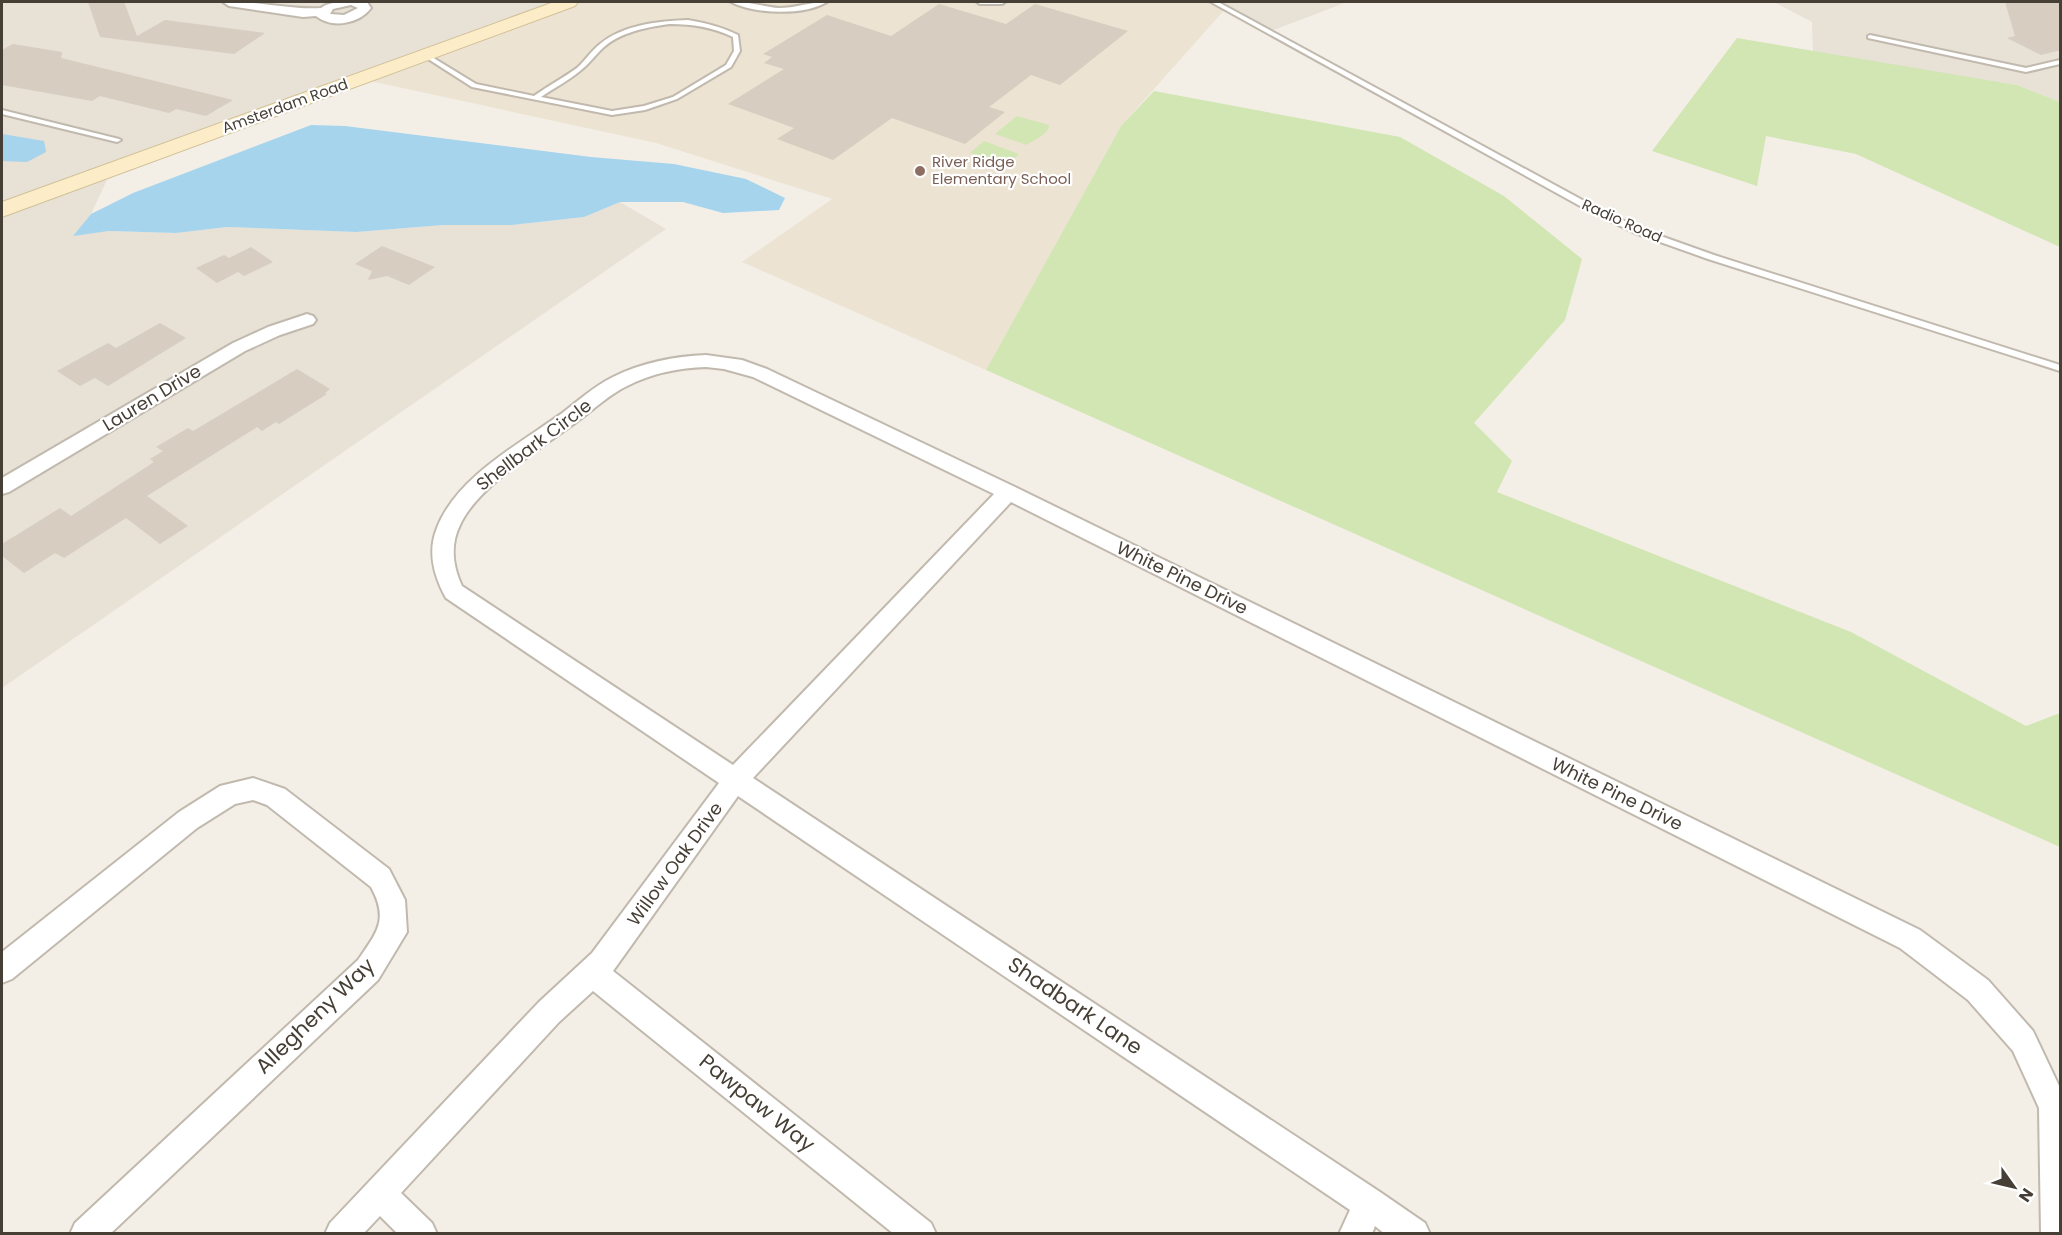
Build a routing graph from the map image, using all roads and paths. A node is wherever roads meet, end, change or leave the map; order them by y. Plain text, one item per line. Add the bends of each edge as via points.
1 (229, 2) edge
2 (347, 2) edge
3 (355, 2) edge
4 (569, 2) edge
5 (734, 2) edge
6 (824, 2) edge
7 (980, 2) edge
8 (1002, 2) edge
9 (1214, 2) edge
10 (322, 12) junction
11 (1870, 37) dead end
12 (425, 55) junction
13 (2061, 62) edge
14 (535, 98) junction
15 (2, 111) edge
16 (117, 140) dead end
17 (2, 210) edge
18 (307, 320) dead end
19 (2061, 368) edge
20 (2, 487) edge
21 (1008, 492) junction
22 (736, 779) junction
23 (2, 969) edge
24 (593, 973) junction
25 (379, 1193) junction
26 (1369, 1203) junction
27 (86, 1233) edge
28 (341, 1233) edge
29 (421, 1233) edge
30 (920, 1233) edge
31 (1355, 1233) edge
32 (1414, 1233) edge
33 (2056, 1233) edge

1 - 10 street via 303,13
2 - 10 street
3 - 10 street via 364,8 354,16 328,19
4 - 12 main road, Amsterdam Road
5 - 6 lane via 776,10
7 - 8 lane
9 - 19 lane, Radio Road via 1638,231
11 - 13 lane via 2026,70
12 - 14 lane via 474,86
12 - 17 main road, Amsterdam Road
14 - 14 lane via 612,113 675,99 729,66 737,51 736,36 701,22 646,27 604,44 585,65
15 - 16 lane
18 - 20 street, Lauren Drive via 239,347
21 - 22 street, Willow Oak Drive
21 - 22 street, Shellbark Circle via 760,373 743,366 703,360 661,366 618,382 474,489 460,505 444,539 445,576 454,592
21 - 33 street, White Pine Drive via 1910,939 1978,990 2023,1041 2054,1107
22 - 24 street, Willow Oak Drive
22 - 26 street, Shadbark Lane
23 - 27 street, Allegheny Way via 189,820 229,794 253,789 276,797 380,878 392,900 393,932 368,970
24 - 25 street, Willow Oak Drive via 549,1012
24 - 30 street, Pawpaw Way
25 - 28 street, Willow Oak Drive
25 - 29 street
26 - 31 street
26 - 32 street, Shadbark Lane

